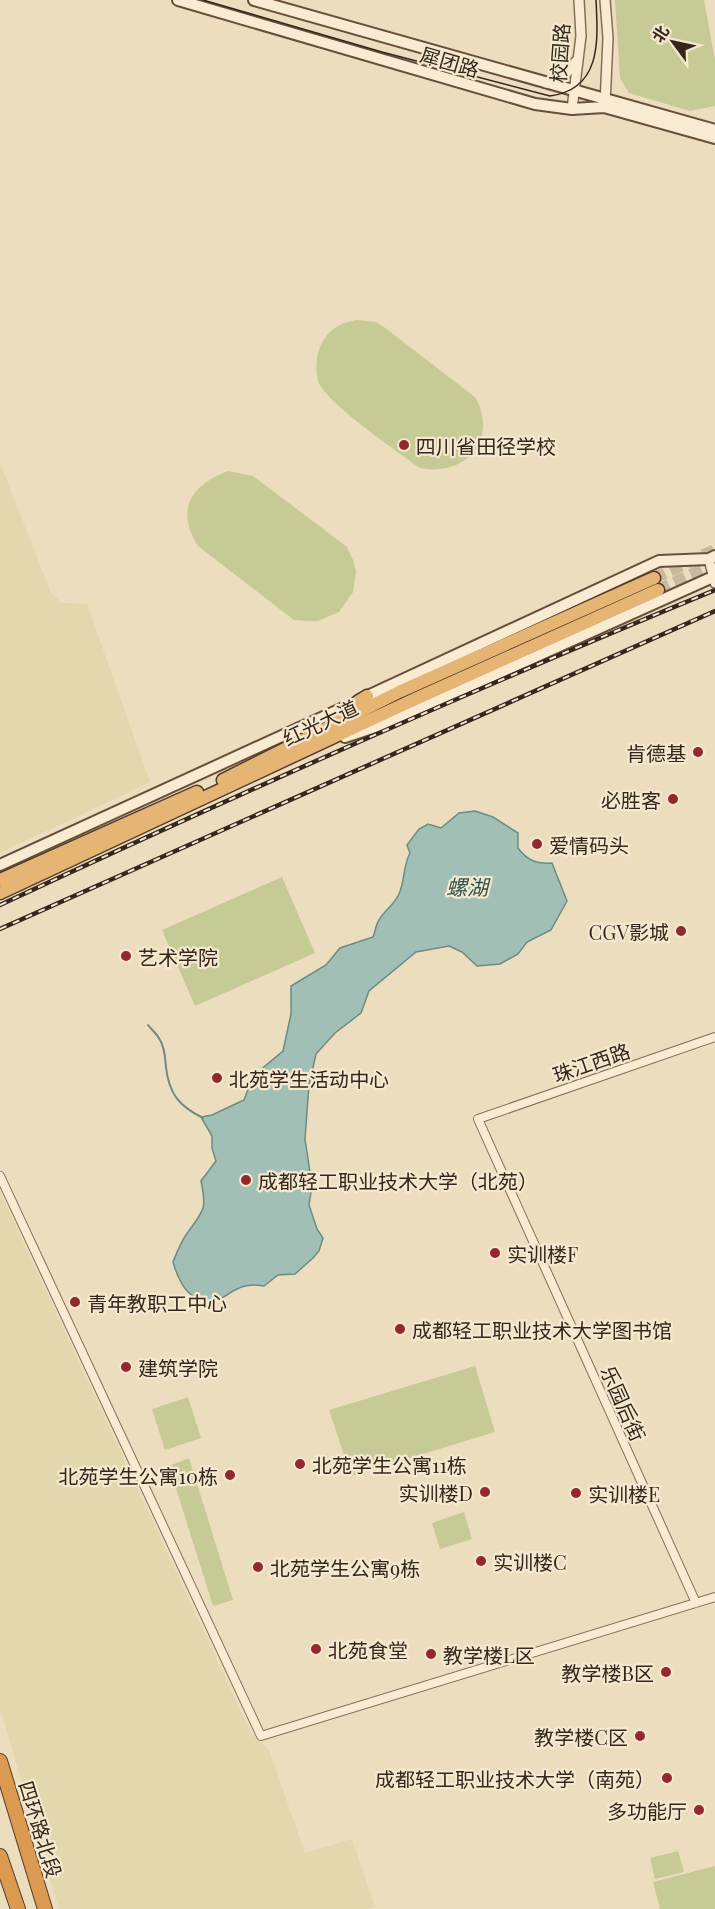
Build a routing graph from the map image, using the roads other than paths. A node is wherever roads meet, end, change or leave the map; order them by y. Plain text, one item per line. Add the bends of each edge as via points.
1 (178, 0) edge
2 (254, 0) edge
3 (579, 0) edge
4 (606, 0) edge
5 (578, 58) junction
6 (544, 83) junction
7 (574, 91) junction
8 (605, 103) junction
9 (572, 109) junction
10 (715, 130) edge
11 (715, 138) edge
12 (712, 557) edge
13 (714, 579) edge
14 (367, 696) junction
15 (282, 750) junction
16 (304, 750) junction
17 (0, 865) edge
18 (0, 880) edge
19 (0, 893) edge
20 (715, 1037) edge
21 (478, 1119) joint
22 (0, 1176) edge
23 (715, 1597) edge
24 (696, 1603) junction
25 (0, 1761) edge
26 (0, 1856) edge
27 (18, 1909) edge
28 (45, 1909) edge

1 - 9 main road, 犀团路 via 535,104
2 - 6 main road, 犀团路
3 - 5 street, 校园路
4 - 8 street
5 - 6 street via 565,75
5 - 7 street, 校园路
6 - 7 main road, 犀团路
7 - 8 main road, 犀团路
7 - 9 street, 校园路
8 - 9 main road, 犀团路
8 - 10 main road, 犀团路
8 - 11 main road, 犀团路
12 - 13 street
12 - 14 main road via 659,561
13 - 16 main road via 390,722
14 - 15 highway
14 - 17 main road
15 - 16 highway, 红光大道 via 399,692 656,584
15 - 18 highway, 红光大道 via 216,784
16 - 19 highway, 红光大道
20 - 21 street, 珠江西路
21 - 24 street, 乐园后街
22 - 24 street via 261,1736
23 - 24 street
25 - 28 highway, 四环路北段
26 - 27 highway

